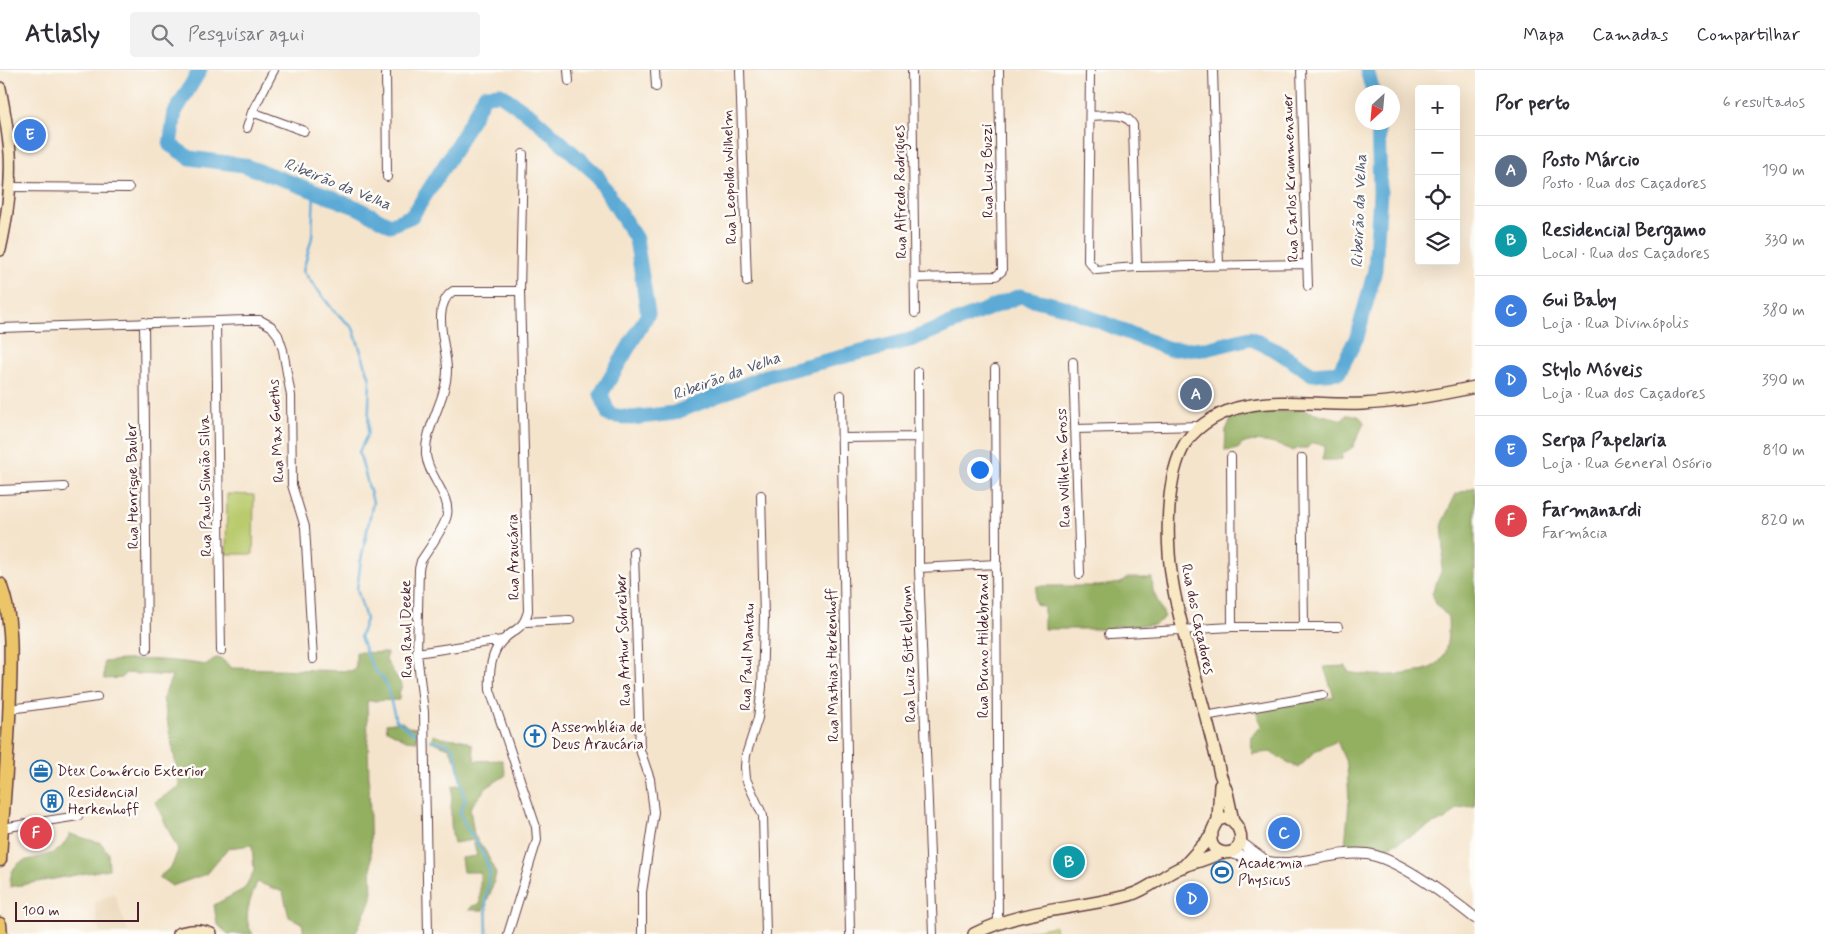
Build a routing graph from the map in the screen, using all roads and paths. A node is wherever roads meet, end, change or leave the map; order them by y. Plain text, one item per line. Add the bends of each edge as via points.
1 (274, 70) edge
2 (386, 70) edge
3 (568, 70) edge
4 (656, 70) edge
5 (740, 70) edge
6 (912, 70) edge
7 (999, 70) edge
8 (1090, 70) edge
9 (1213, 70) edge
10 (1301, 70) edge
11 (568, 82) dead end
12 (656, 86) dead end
13 (0, 88) edge
14 (252, 112) junction
15 (1091, 116) junction
16 (248, 128) dead end
17 (304, 131) dead end
18 (523, 154) dead end
19 (387, 177) dead end
20 (9, 186) junction
21 (129, 188) dead end
22 (0, 250) edge
23 (1306, 264) junction
24 (1219, 266) junction
25 (1138, 267) junction
26 (915, 278) junction
27 (747, 282) dead end
28 (1308, 286) dead end
29 (520, 291) junction
30 (915, 314) dead end
31 (216, 320) junction
32 (144, 322) junction
33 (0, 328) edge
34 (1072, 362) dead end
35 (995, 369) dead end
36 (918, 372) dead end
37 (1475, 387) edge
38 (841, 395) dead end
39 (1201, 426) junction
40 (1075, 429) junction
41 (918, 437) junction
42 (842, 438) junction
43 (1231, 457) dead end
44 (1302, 458) dead end
45 (64, 487) dead end
46 (0, 490) edge
47 (761, 495) dead end
48 (634, 552) dead end
49 (997, 564) junction
50 (919, 568) junction
51 (1080, 574) dead end
52 (0, 584) edge
53 (570, 620) dead end
54 (526, 622) junction
55 (1232, 627) junction
56 (1304, 627) junction
57 (1338, 627) dead end
58 (1183, 629) junction
59 (1109, 634) dead end
60 (502, 640) junction
61 (147, 648) dead end
62 (221, 651) dead end
63 (418, 653) junction
64 (313, 659) dead end
65 (1323, 695) dead end
66 (97, 697) dead end
67 (5, 712) edge
68 (1205, 716) junction
69 (0, 738) edge
70 (8, 749) junction
71 (1220, 774) junction
72 (78, 816) dead end
73 (1218, 820) junction
74 (1233, 820) junction
75 (2, 828) junction
76 (1212, 836) junction
77 (1240, 842) junction
78 (1226, 853) junction
79 (0, 860) edge
80 (1267, 862) junction
81 (1183, 866) junction
82 (1475, 918) edge
83 (998, 922) junction
84 (0, 924) edge
85 (1, 934) edge
86 (178, 934) edge
87 (211, 934) edge
88 (428, 934) edge
89 (508, 934) edge
90 (642, 934) edge
91 (766, 934) edge
92 (850, 934) edge
93 (933, 934) edge
94 (974, 934) edge

1 - 14 street
2 - 19 street
3 - 11 street
4 - 12 street
5 - 27 street, Rua Leopoldo Wilhelm
6 - 26 street, Rua Alfredo Rodrigues
7 - 26 street, Rua Luiz Buzzi via 1002,271 996,276
8 - 15 street
9 - 24 street
10 - 23 street, Rua Carlos Krummenauer
13 - 20 main road
14 - 16 street
14 - 17 street
15 - 25 street via 1122,116 1130,119 1133,126
15 - 25 street via 1088,261 1096,270
18 - 29 street, Rua Araucária
20 - 21 street
20 - 22 main road
23 - 24 street
23 - 28 street, Rua Carlos Krummenauer
24 - 25 street
26 - 30 street, Rua Alfredo Rodrigues
29 - 54 street, Rua Araucária
29 - 63 street, Rua Raul Deeke via 452,291 442,304 440,316 446,385 426,452 431,474 448,507 447,516 419,569
31 - 32 street, Rua Max Gueths
31 - 62 street, Rua Paulo Simião Silva
31 - 64 street, Rua Max Gueths via 260,320 278,335 283,350 291,396 292,486 305,526
32 - 33 street, Rua Max Gueths
32 - 61 street, Rua Henrique Bauler
34 - 40 street, Rua Wilhelm Gross
35 - 49 street, Rua Bruno Hildebrand
36 - 41 street, Rua Luiz Bittelbrunn
37 - 39 main road, Rua dos Caçadores via 1414,400 1362,404 1262,403 1227,411
38 - 42 street, Rua Mathias Herkenhoff
39 - 40 street
39 - 58 main road, Rua dos Caçadores via 1180,454 1169,511 1172,580
40 - 51 street, Rua Wilhelm Gross
41 - 42 street
41 - 50 street, Rua Luiz Bittelbrunn
42 - 92 street, Rua Mathias Herkenhoff
43 - 55 street
44 - 56 street
45 - 46 street
47 - 91 street, Rua Paul Mantau via 762,687 745,768 746,779 763,816
48 - 90 street, Rua Arthur Schreiber via 640,750 650,779 654,812 642,892
49 - 50 street
49 - 83 street, Rua Bruno Hildebrand
50 - 93 street, Rua Luiz Bittelbrunn
52 - 67 main road via 9,618 11,663
53 - 54 street
54 - 60 street, Rua Araucária
55 - 56 street
55 - 58 street
56 - 57 street
58 - 59 street
58 - 68 main road, Rua dos Caçadores
60 - 63 street
60 - 89 street, Rua Araucária via 493,657 490,690 536,827 537,840
63 - 88 street, Rua Raul Deeke via 424,712
65 - 68 street
66 - 67 street
67 - 70 main road
68 - 71 main road, Rua dos Caçadores
69 - 70 main road
70 - 75 main road
71 - 73 main road, Rua dos Caçadores
71 - 74 main road, Rua dos Caçadores
72 - 75 street
73 - 74 main road
73 - 76 main road
74 - 77 main road
75 - 79 main road
76 - 78 main road via 1213,846
76 - 81 main road
77 - 78 main road
77 - 80 street
78 - 80 street
78 - 81 main road
80 - 82 street via 1288,863 1355,854 1382,858 1421,880
81 - 83 main road via 1132,894
83 - 94 main road
84 - 85 main road
86 - 87 main road via 188,930

